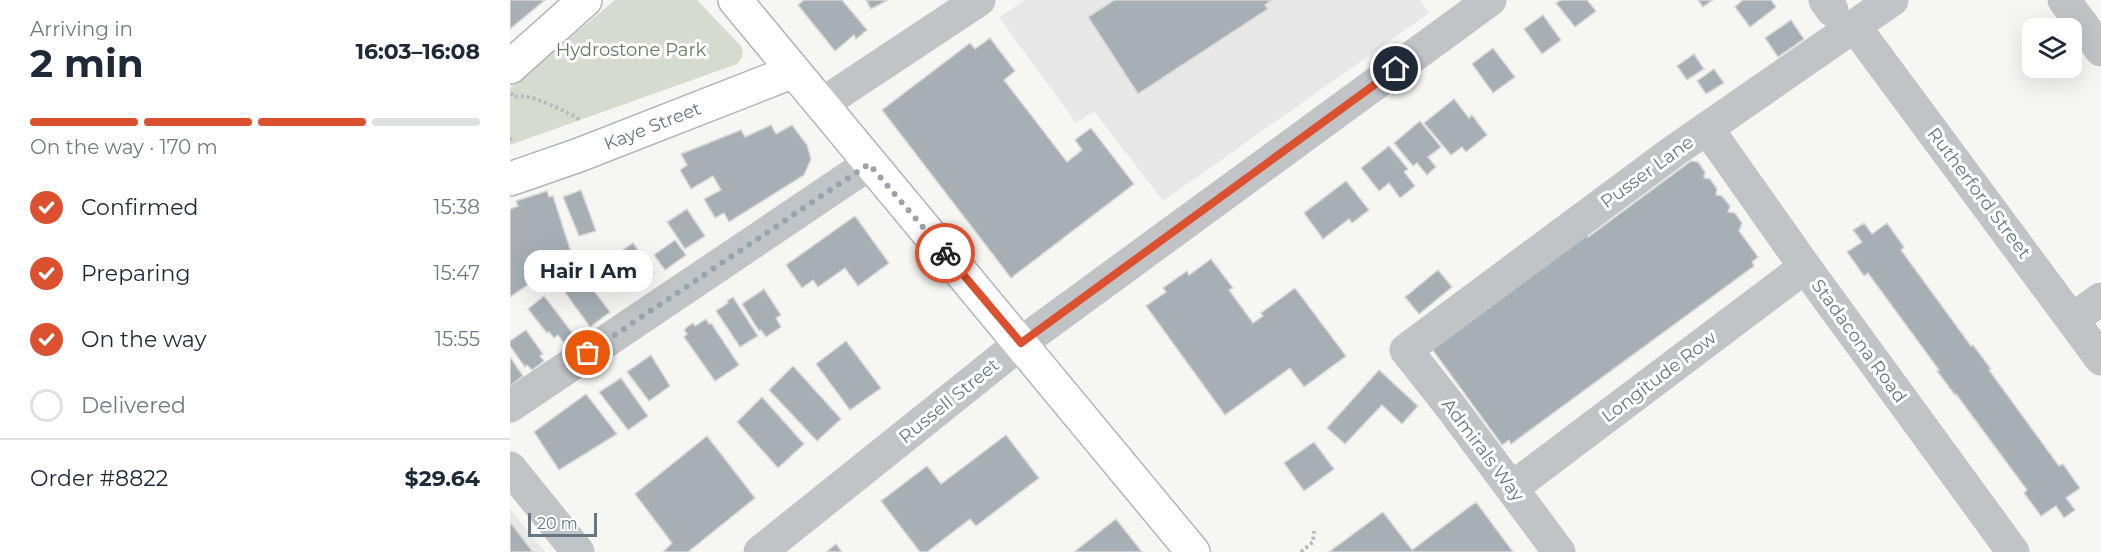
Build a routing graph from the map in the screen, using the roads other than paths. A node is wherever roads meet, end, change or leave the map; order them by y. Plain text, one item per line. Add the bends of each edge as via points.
1 (585, 0) edge
2 (735, 0) edge
3 (979, 0) edge
4 (1490, 0) edge
5 (1892, 0) edge
6 (2064, 0) edge
7 (1837, 12) edge
8 (2101, 51) edge
9 (794, 71) junction
10 (511, 88) edge
11 (822, 104) junction
12 (1707, 128) junction
13 (869, 164) junction
14 (510, 179) edge
15 (1805, 267) junction
16 (2101, 299) edge
17 (2073, 319) junction
18 (1021, 343) junction
19 (1406, 350) joint
20 (2101, 359) edge
21 (510, 406) edge
22 (510, 468) edge
23 (1512, 488) junction
24 (2000, 547) edge
25 (578, 552) edge
26 (760, 552) edge
27 (1193, 552) edge
28 (1559, 552) edge

1 - 10 main road
2 - 9 main road
3 - 11 street
4 - 18 street, Russell Street
5 - 7 street, Pusser Lane
6 - 8 street
7 - 12 street, Pusser Lane
7 - 17 street, Rutherford Street
9 - 11 main road
9 - 14 main road, Kaye Street
11 - 13 main road
12 - 15 street, Stadacona Road
12 - 19 street, Pusser Lane
13 - 18 main road
13 - 21 street
15 - 23 street, Longitude Row
15 - 24 street, Stadacona Road
16 - 17 street
17 - 20 street, Rutherford Street
18 - 26 street, Russell Street
18 - 27 main road
19 - 23 street, Admirals Way
22 - 25 street
23 - 28 street, Admirals Way

